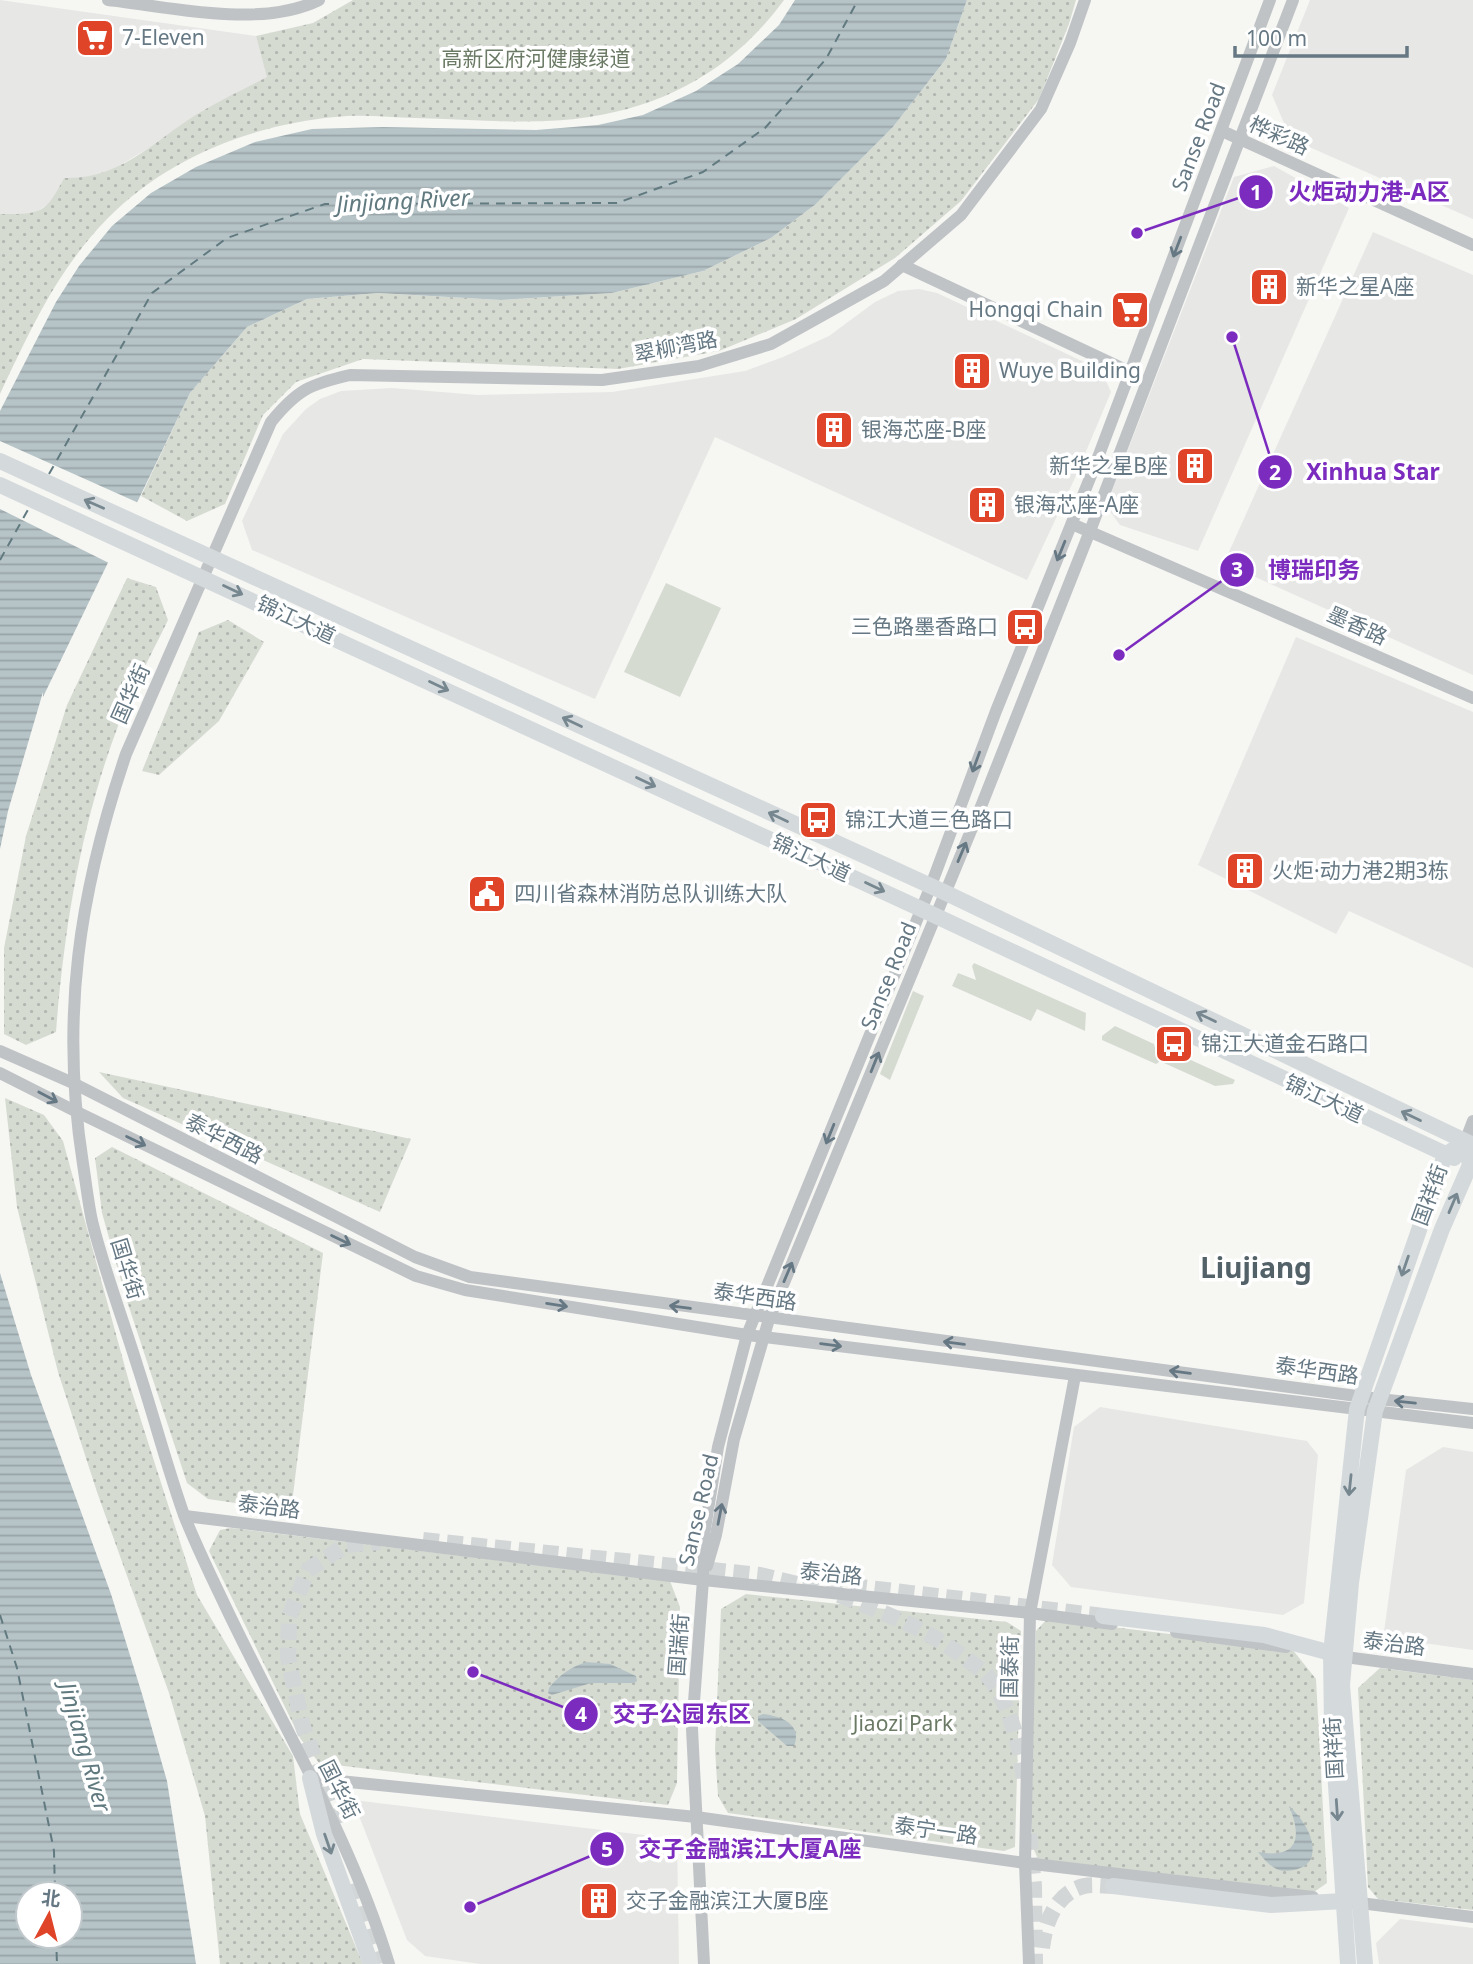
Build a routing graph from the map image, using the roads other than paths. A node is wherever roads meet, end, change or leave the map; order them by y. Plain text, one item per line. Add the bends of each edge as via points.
1 (108, 0) edge
2 (319, 0) edge
3 (1085, 0) edge
4 (1270, 0) edge
5 (1293, 0) edge
6 (1222, 131) junction
7 (1239, 139) junction
8 (1473, 244) edge
9 (902, 265) junction
10 (1130, 372) junction
11 (0, 461) edge
12 (0, 485) edge
13 (1072, 524) junction
14 (1090, 531) junction
15 (212, 558) junction
16 (203, 577) junction
17 (1473, 698) edge
18 (937, 890) junction
19 (928, 912) junction
20 (0, 1051) edge
21 (0, 1073) edge
22 (73, 1083) junction
23 (75, 1111) junction
24 (1473, 1121) edge
25 (1469, 1144) edge
26 (1445, 1154) junction
27 (1471, 1165) edge
28 (754, 1317) junction
29 (769, 1319) junction
30 (747, 1335) junction
31 (762, 1336) junction
32 (1075, 1376) junction
33 (1359, 1402) junction
34 (1377, 1405) junction
35 (1473, 1409) edge
36 (1473, 1423) edge
37 (185, 1516) junction
38 (703, 1580) junction
39 (1030, 1613) junction
40 (1103, 1616) tunnel mouth
41 (1337, 1655) junction
42 (1473, 1674) edge
43 (310, 1778) junction
44 (696, 1817) junction
45 (1025, 1863) junction
46 (1113, 1886) tunnel mouth
47 (1352, 1902) junction
48 (1473, 1917) edge
49 (371, 1964) edge
50 (389, 1964) edge
51 (704, 1964) edge
52 (1029, 1964) edge
53 (1348, 1964) edge
54 (1365, 1964) edge

1 - 2 street via 261,15
3 - 9 street, 翠柳湾路 via 1041,109 961,215
4 - 6 street, Sanse Road
5 - 7 street, Sanse Road
6 - 7 street, 桦彩路
6 -> 10 street, Sanse Road
7 - 8 street, 桦彩路
7 - 14 street, Sanse Road
9 - 10 street
9 - 15 street, 翠柳湾路 via 884,281 771,344 699,366 602,380 350,375 317,383 291,398 271,422
10 - 13 street, Sanse Road
15 -> 11 main road, 锦江大道
12 - 16 main road, 锦江大道
13 - 14 street, 墨香路
13 -> 18 street, Sanse Road via 996,711
14 - 17 street, 墨香路
18 -> 14 street, Sanse Road via 982,804
15 - 16 street, 国华街
18 -> 15 main road, 锦江大道
16 -> 19 main road, 锦江大道
16 - 22 street, 国华街 via 126,754 108,808 76,967
18 - 19 street, Sanse Road
25 -> 18 main road, 锦江大道
19 - 26 main road, 锦江大道
19 -> 28 street, Sanse Road
29 -> 19 street, Sanse Road
20 - 22 street, 泰华西路
21 -> 23 street, 泰华西路
22 - 23 street, 国华街
28 -> 22 street, 泰华西路 via 470,1277 415,1257
23 -> 30 street, 泰华西路 via 416,1276 465,1290
23 - 37 street, 国华街 via 92,1220
24 - 25 street
25 - 26 main road, 国祥街
25 - 27 main road, 国祥街
26 - 27 main road, 锦江大道
26 -> 33 main road, 国祥街
34 -> 27 main road, 国祥街 via 1442,1229
28 - 29 street, 泰华西路
28 - 30 street, Sanse Road
29 - 31 street, Sanse Road
33 -> 29 street, 泰华西路
30 - 31 street, 泰华西路
30 - 38 street, Sanse Road via 718,1447 704,1535
31 -> 32 street, 泰华西路
38 -> 31 street, Sanse Road
32 - 33 street, 泰华西路
32 - 39 street, 国泰街
33 - 34 street, 泰华西路
33 -> 41 main road, 国祥街
35 -> 34 street, 泰华西路
34 - 36 street, 泰华西路
34 - 41 main road, 国祥街
37 - 38 street, 泰治路
37 - 43 street, 国华街
38 - 39 street, 泰治路
38 - 44 street, 国瑞街 via 692,1729
39 - 41 street, 泰治路
39 - 45 street, 国泰街
40 - 41 main road via 1264,1635
41 - 42 street, 泰治路
41 - 47 main road, 国祥街
43 - 44 street, 泰宁一路
43 -> 49 main road via 324,1834
43 - 50 street, 国华街 via 336,1825
44 - 45 street, 泰宁一路
44 - 51 street, 国瑞街
45 - 47 street, 泰宁一路
45 - 52 street, 国泰街
46 - 47 main road via 1270,1905
47 - 48 street, 泰宁一路
47 - 53 main road, 国祥街
47 - 54 main road, 国祥街

